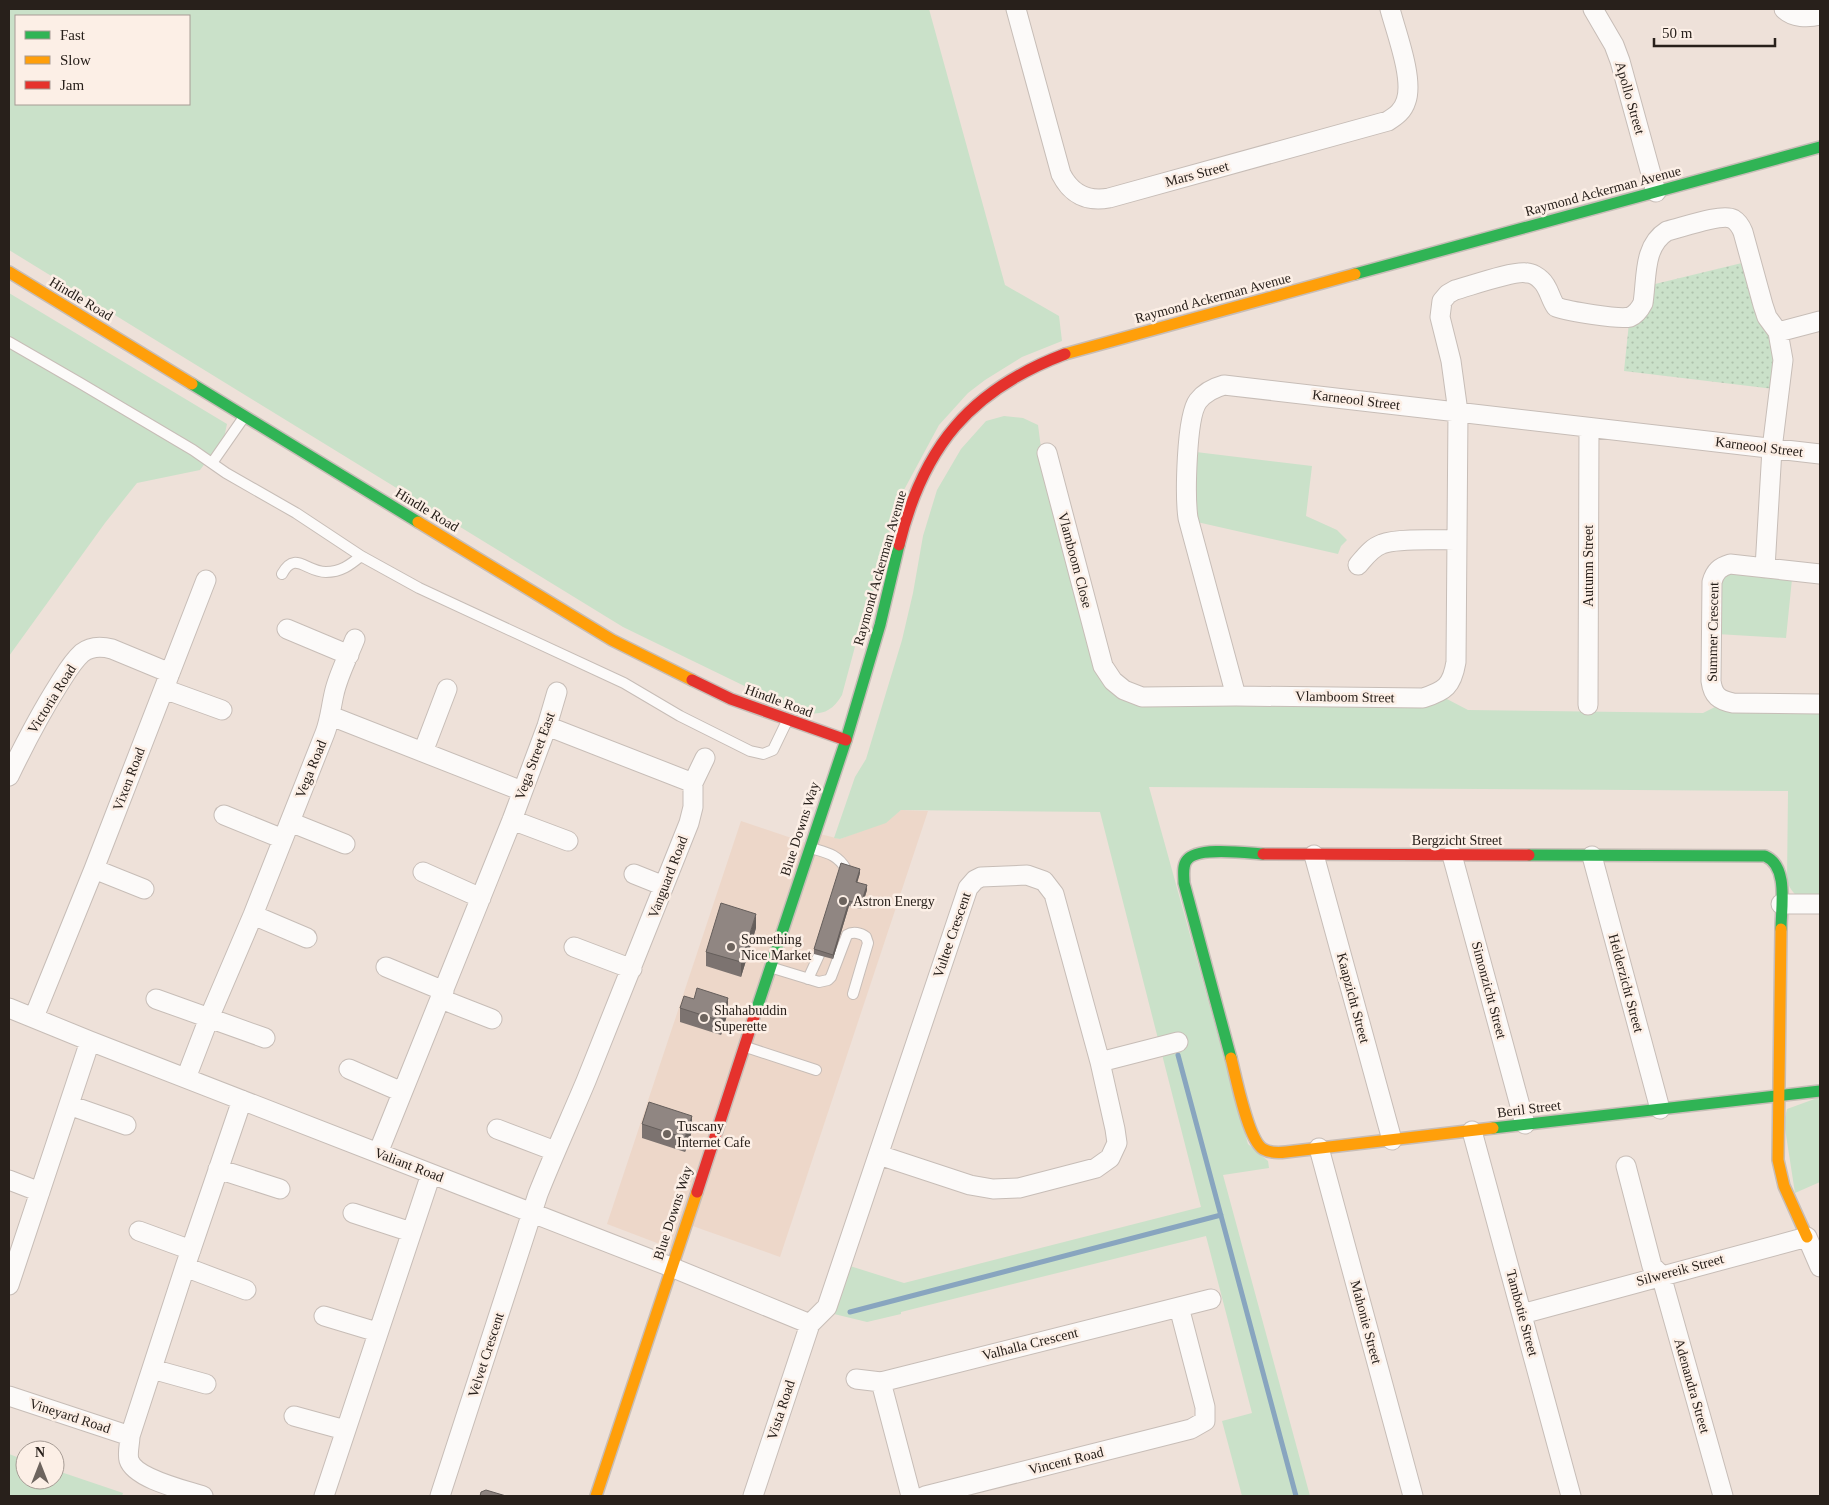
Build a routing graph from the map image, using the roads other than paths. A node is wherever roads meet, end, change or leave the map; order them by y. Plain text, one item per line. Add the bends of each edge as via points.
1 (1016, 9) edge
2 (1390, 9) edge
3 (1592, 9) edge
4 (1784, 9) edge
5 (1820, 15) edge
6 (1820, 147) edge
7 (1656, 192) junction
8 (9, 272) edge
9 (1820, 321) edge
10 (1778, 332) junction
11 (9, 342) edge
12 (1458, 412) junction
13 (245, 416) junction
14 (1589, 428) junction
15 (1772, 449) junction
16 (1047, 453) dead end
17 (1820, 454) edge
18 (212, 463) junction
19 (1456, 540) junction
20 (361, 556) junction
21 (1358, 565) dead end
22 (1765, 568) junction
23 (282, 574) dead end
24 (1820, 574) edge
25 (206, 580) dead end
26 (287, 629) dead end
27 (1103, 666) joint
28 (167, 681) junction
29 (447, 689) dead end
30 (557, 692) dead end
31 (1236, 696) junction
32 (1820, 704) edge
33 (1588, 705) dead end
34 (222, 710) dead end
35 (331, 716) junction
36 (788, 720) junction
37 (547, 726) junction
38 (846, 740) junction
39 (423, 752) junction
40 (705, 758) dead end
41 (9, 776) edge
42 (693, 783) junction
43 (522, 791) junction
44 (224, 815) dead end
45 (512, 820) junction
46 (290, 822) junction
47 (283, 839) junction
48 (568, 841) dead end
49 (345, 844) dead end
50 (810, 847) junction
51 (1314, 855) junction
52 (1452, 855) junction
53 (1592, 856) junction
54 (94, 869) junction
55 (846, 869) edge
56 (423, 872) dead end
57 (634, 874) dead end
58 (664, 886) junction
59 (144, 889) dead end
60 (481, 898) junction
61 (1781, 904) junction
62 (1820, 904) edge
63 (253, 915) junction
64 (307, 938) dead end
65 (574, 947) dead end
66 (819, 955) edge
67 (386, 967) dead end
68 (770, 968) junction
69 (632, 969) junction
70 (808, 979) junction
71 (853, 994) dead end
72 (443, 995) junction
73 (156, 999) dead end
74 (9, 1008) edge
75 (34, 1017) junction
76 (208, 1018) junction
77 (492, 1019) dead end
78 (265, 1038) dead end
79 (90, 1041) junction
80 (1178, 1042) dead end
81 (744, 1047) junction
82 (1100, 1062) junction
83 (349, 1069) dead end
84 (816, 1070) dead end
85 (186, 1078) junction
86 (1820, 1091) edge
87 (402, 1092) junction
88 (1779, 1096) junction
89 (242, 1100) junction
90 (69, 1105) junction
91 (1660, 1109) junction
92 (1525, 1124) junction
93 (126, 1125) dead end
94 (497, 1128) dead end
95 (1472, 1131) junction
96 (1251, 1132) joint
97 (1392, 1140) junction
98 (1318, 1148) junction
99 (555, 1151) junction
100 (378, 1153) junction
101 (878, 1155) junction
102 (1626, 1166) dead end
103 (218, 1169) junction
104 (431, 1174) junction
105 (9, 1180) edge
106 (280, 1189) dead end
107 (40, 1192) junction
108 (354, 1213) dead end
109 (532, 1213) junction
110 (139, 1231) dead end
111 (411, 1232) junction
112 (1806, 1236) junction
113 (188, 1258) junction
114 (671, 1267) junction
115 (1820, 1267) edge
116 (1661, 1275) junction
117 (9, 1285) edge
118 (246, 1290) dead end
119 (1212, 1299) dead end
120 (1179, 1307) junction
121 (1522, 1314) junction
122 (324, 1316) dead end
123 (810, 1324) junction
124 (377, 1332) junction
125 (152, 1368) junction
126 (856, 1379) dead end
127 (881, 1382) junction
128 (206, 1384) dead end
129 (9, 1396) edge
130 (294, 1416) dead end
131 (345, 1430) junction
132 (130, 1436) junction
133 (756, 1495) edge
134 (203, 1496) edge
135 (324, 1496) edge
136 (440, 1496) edge
137 (596, 1496) edge
138 (911, 1496) edge
139 (925, 1496) edge
140 (1413, 1496) edge
141 (1570, 1496) edge
142 (1723, 1496) edge

1 - 2 street, Mars Street via 1061,174 1078,195 1094,200 1388,121 1399,114 1409,90
3 - 7 street, Apollo Street via 1620,61
4 - 5 street via 1799,17
6 - 7 street, Raymond Ackerman Avenue
7 - 38 street, Raymond Ackerman Avenue via 1071,352 1020,373 967,413 935,452 921,478
8 - 13 street, Hindle Road
9 - 10 street
10 - 12 street, Vlamboom Street via 1763,305 1744,232 1739,224 1732,218 1723,217 1667,231 1659,236 1649,253 1642,303 1631,316 1618,317 1556,307 1543,282 1527,272 1448,294 1442,301 1440,317 1451,361
10 - 15 street via 1783,360
11 - 18 lane
12 - 14 street, Karneool Street
12 - 19 street, Vlamboom Street
12 - 31 street, Karneool Street via 1224,385 1205,393 1196,403 1187,473 1188,518
13 - 18 lane
13 - 36 street, Hindle Road via 612,640 731,699
14 - 15 street, Karneool Street
14 - 33 street, Autumn Street
15 - 17 street, Karneool Street
15 - 22 street
16 - 27 street, Vlamboom Close
18 - 20 lane
19 - 21 street via 1381,544
19 - 31 street, Vlamboom Street via 1456,662 1454,675 1447,687 1423,698
20 - 23 lane via 335,571 320,572 296,562 287,566
20 - 36 lane via 419,588 624,683 680,716 757,754 773,750
22 - 24 street, Summer Crescent
22 - 32 street, Summer Crescent via 1730,564 1714,574 1712,690 1723,701 1733,703
25 - 28 street, Vixen Road
26 - 35 street, Vega Road via 352,647 334,694
27 - 31 street, Vlamboom Street via 1124,690 1142,697
28 - 34 street
28 - 41 street, Victoria Road via 112,649 102,646 83,652 50,697
28 - 54 street, Vixen Road
29 - 39 street
30 - 37 street, Vega Street East
35 - 39 street
35 - 46 street, Vega Road
36 - 38 street, Hindle Road
37 - 42 street
37 - 43 street, Vega Street East
38 - 50 street, Blue Downs Way
39 - 43 street
40 - 42 street, Vanguard Road
42 - 58 street, Vanguard Road via 691,817
43 - 45 street, Vega Street East
44 - 47 street
45 - 48 street
45 - 60 street, Vega Street East
46 - 47 street, Vega Road
46 - 49 street
47 - 63 street, Vega Road
50 - 55 lane via 836,856
50 - 68 street, Blue Downs Way
51 - 52 street, Bergzicht Street
51 - 96 street, Bergzicht Street via 1202,852 1192,854 1186,860 1183,872
51 - 97 street, Kaapzicht Street
52 - 53 street, Bergzicht Street
52 - 92 street, Simonzicht Street
53 - 61 street, Bergzicht Street via 1765,856 1776,862 1781,874
53 - 91 street, Helderzicht Street
54 - 59 street
54 - 75 street, Vixen Road
56 - 60 street
57 - 58 street
58 - 69 street, Vanguard Road
60 - 72 street, Vega Street East
61 - 62 street
61 - 88 street, Bergzicht Street
63 - 64 street
63 - 76 street, Vega Road
65 - 69 street
66 - 70 lane
67 - 72 street
68 - 70 lane
68 - 81 street, Blue Downs Way
69 - 99 street, Vanguard Road
70 - 71 lane via 828,980 846,938 851,933 860,934 868,943
72 - 77 street
72 - 87 street, Vega Street East
73 - 76 street
74 - 75 street, Valiant Road
75 - 79 street, Valiant Road
76 - 78 street
76 - 85 street, Vega Road
79 - 85 street, Valiant Road
79 - 90 street
80 - 82 street
81 - 84 lane
81 - 114 street, Blue Downs Way
82 - 101 street, Vultee Crescent via 1117,1143 1110,1158 1096,1168 1019,1188 993,1189 970,1185
82 - 101 street, Vultee Crescent via 1050,887 1044,881 1027,875 981,877 971,884 966,893
83 - 87 street
85 - 89 street, Valiant Road
86 - 88 street, Beril Street
87 - 100 street, Vega Street East
88 - 91 street, Beril Street
88 - 112 street, Bergzicht Street via 1779,1169
89 - 100 street, Valiant Road
89 - 103 street
90 - 93 street
90 - 107 street
91 - 92 street, Beril Street
92 - 95 street, Beril Street
94 - 99 street
95 - 97 street, Beril Street
95 - 121 street, Tambotie Street
96 - 98 street, Beril Street via 1257,1144 1267,1151
97 - 98 street, Beril Street
98 - 140 street, Mahonie Street
99 - 109 street, Vanguard Road
100 - 104 street, Valiant Road
101 - 123 street, Vultee Crescent via 827,1307
102 - 116 street, Adenandra Street via 1652,1266
103 - 106 street
103 - 113 street
104 - 109 street, Valiant Road
104 - 111 street
105 - 107 street
107 - 117 street
108 - 111 street
109 - 114 street, Valiant Road
109 - 136 street, Velvet Crescent
110 - 113 street
111 - 124 street
112 - 115 street
112 - 116 street, Silwereik Street
113 - 118 street
113 - 125 street
114 - 123 street, Valiant Road
114 - 137 street, Blue Downs Way
116 - 121 street, Silwereik Street
116 - 142 street, Adenandra Street
119 - 120 street, Valhalla Crescent
120 - 127 street, Valhalla Crescent
120 - 139 street, Vincent Road via 1205,1421 1191,1430
121 - 141 street, Tambotie Street
122 - 124 street
123 - 133 street, Vista Road
124 - 131 street
125 - 128 street
125 - 132 street
126 - 127 street, Valhalla Crescent
127 - 138 street
129 - 132 street, Vineyard Road
130 - 131 street
131 - 135 street
132 - 134 street via 129,1460 144,1476

